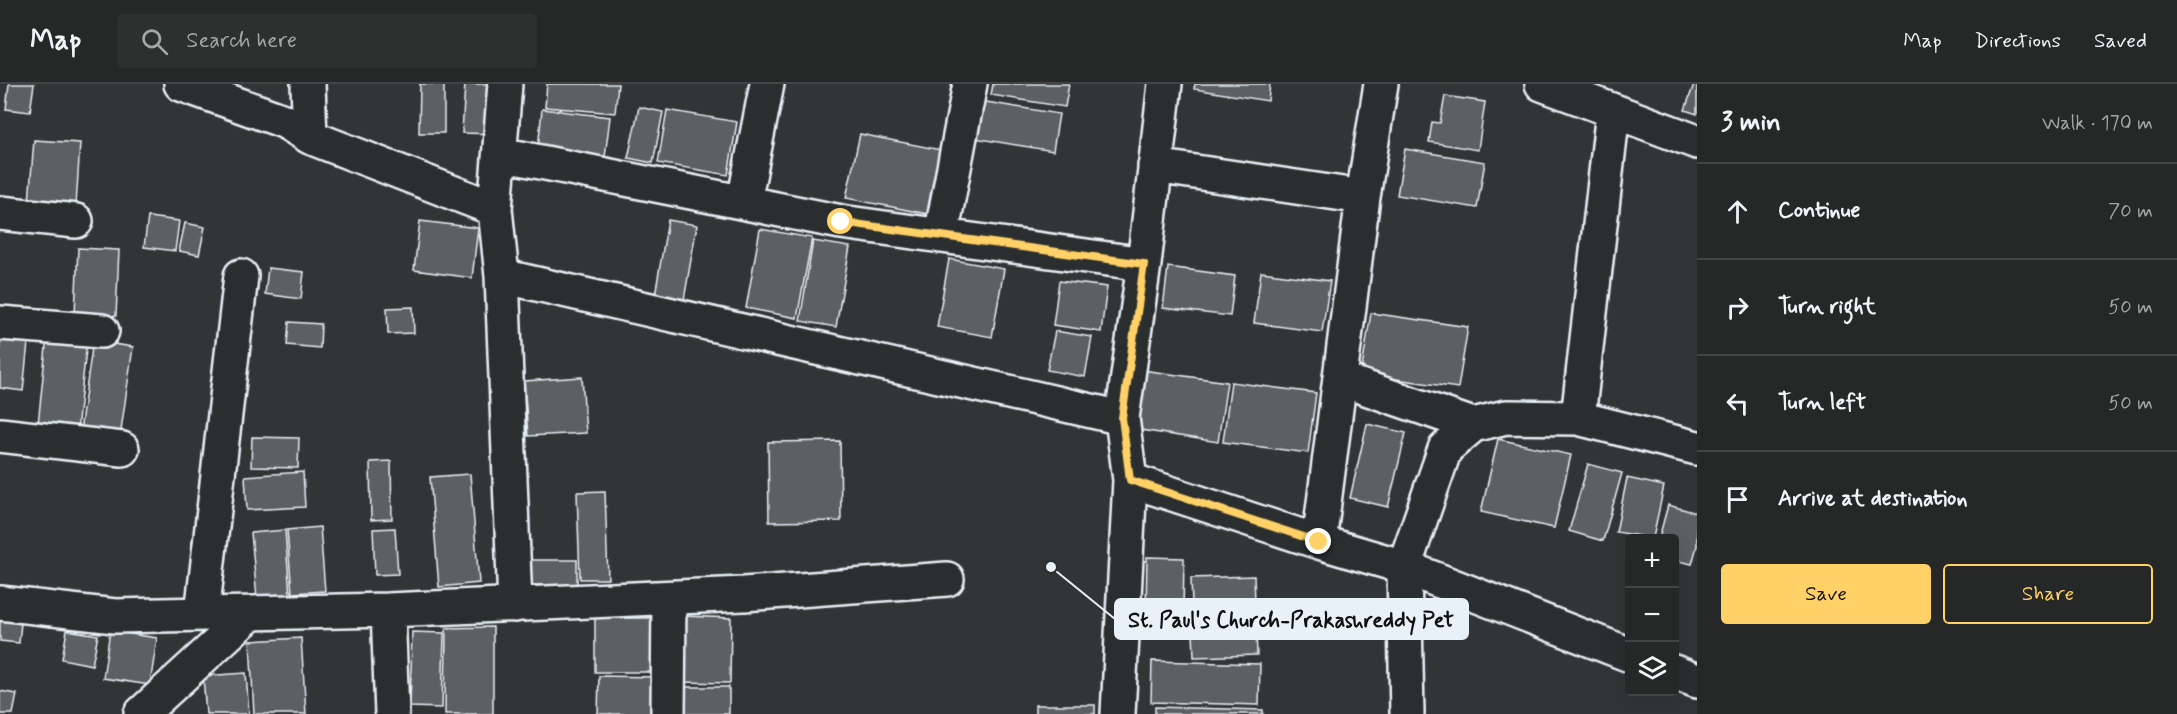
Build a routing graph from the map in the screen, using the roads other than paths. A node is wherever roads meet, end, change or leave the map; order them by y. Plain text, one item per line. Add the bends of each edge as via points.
1 (181, 84) edge
2 (308, 84) edge
3 (505, 84) edge
4 (767, 84) edge
5 (970, 84) edge
6 (1165, 84) edge
7 (1381, 84) edge
8 (1542, 84) edge
9 (1613, 111) junction
10 (310, 137) junction
11 (1697, 142) edge
12 (500, 154) junction
13 (1155, 166) junction
14 (1363, 197) junction
15 (744, 202) junction
16 (495, 209) junction
17 (0, 213) edge
18 (76, 222) dead end
19 (941, 236) junction
20 (1144, 264) junction
21 (241, 276) dead end
22 (502, 276) junction
23 (0, 323) edge
24 (102, 331) dead end
25 (1340, 380) junction
26 (1122, 418) junction
27 (1578, 418) junction
28 (1473, 425) junction
29 (0, 435) edge
30 (1697, 448) edge
31 (123, 449) dead end
32 (1130, 480) junction
33 (1319, 542) junction
34 (1404, 567) junction
35 (946, 579) dead end
36 (669, 598) junction
37 (0, 603) edge
38 (515, 605) junction
39 (388, 610) junction
40 (251, 613) junction
41 (202, 614) junction
42 (1625, 653) edge
43 (1679, 674) edge
44 (1697, 681) edge
45 (141, 714) edge
46 (392, 714) edge
47 (668, 714) edge
48 (1118, 714) edge
49 (1407, 714) edge

1 - 10 street via 284,121
2 - 10 street
3 - 12 street
4 - 15 street
5 - 19 street
6 - 13 street
7 - 14 street
8 - 9 street
9 - 11 street
9 - 27 street
10 - 16 street
12 - 15 street
12 - 16 street
13 - 14 street
13 - 20 street
14 - 25 street
15 - 19 street via 841,222
16 - 22 street
17 - 18 street
19 - 20 street
20 - 26 street
21 - 41 street
22 - 26 street
22 - 38 street
23 - 24 street
25 - 28 street
25 - 33 street
26 - 32 street
27 - 28 street via 1506,417
27 - 30 street
28 - 34 street via 1445,449
29 - 31 street
32 - 33 street
32 - 48 street
33 - 34 street
34 - 42 street
34 - 49 street
35 - 36 street
36 - 38 street
36 - 47 street
37 - 41 street via 115,616
38 - 39 street
39 - 40 street
39 - 46 street
40 - 41 street
40 - 45 street
43 - 44 street

